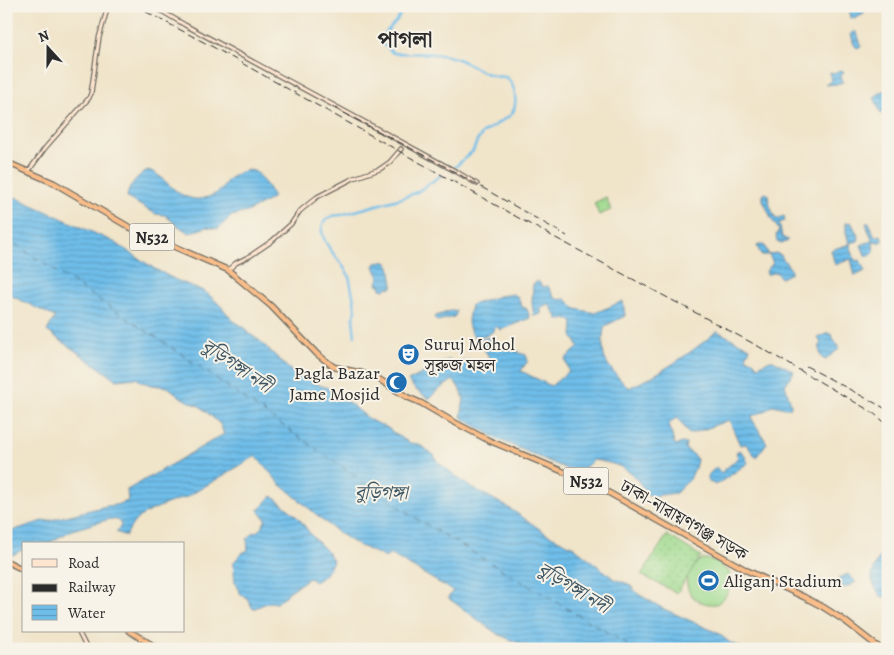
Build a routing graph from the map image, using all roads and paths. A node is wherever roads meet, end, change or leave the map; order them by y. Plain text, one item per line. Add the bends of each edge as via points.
1 (108, 6) edge
2 (152, 6) edge
3 (400, 150) dead end
4 (6, 162) edge
5 (28, 172) junction
6 (477, 184) dead end
7 (228, 270) junction
8 (8, 561) edge
9 (22, 569) edge
10 (78, 632) edge
11 (131, 632) edge
12 (87, 649) edge
13 (159, 649) edge
14 (881, 649) edge

1 - 5 street via 89,98
2 - 6 street
3 - 7 street via 380,169 317,197 272,241
4 - 5 highway, N532
5 - 7 highway, N532 via 54,183 129,227
7 - 14 highway, ঢাকা-নারায়ণগঞ্জ সড়ক / N532 via 334,367 377,378 488,440 595,485 748,572 823,606
8 - 9 highway
10 - 12 street
11 - 13 highway

